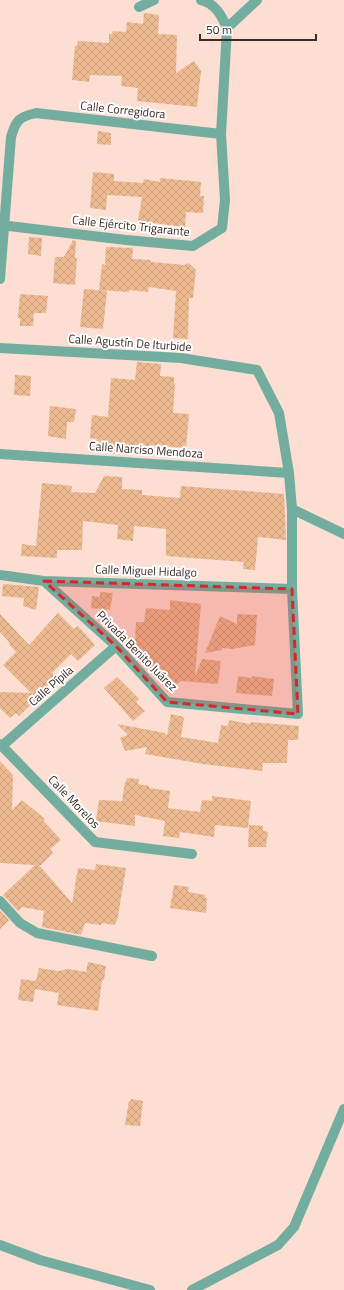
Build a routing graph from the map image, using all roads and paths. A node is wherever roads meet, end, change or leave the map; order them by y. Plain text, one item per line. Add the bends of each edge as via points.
1 (154, 0) edge
2 (201, 0) edge
3 (257, 0) edge
4 (138, 7) dead end
5 (228, 28) junction
6 (221, 134) junction
7 (2, 225) edge
8 (0, 279) edge
9 (0, 348) edge
10 (0, 454) edge
11 (289, 473) junction
12 (292, 509) junction
13 (344, 534) edge
14 (0, 575) edge
15 (44, 581) junction
16 (292, 589) junction
17 (116, 646) junction
18 (1, 745) edge
19 (192, 854) dead end
20 (0, 901) edge
21 (152, 956) dead end
22 (344, 1109) edge
23 (0, 1245) edge
24 (150, 1290) edge
25 (192, 1290) edge

1 - 4 street
2 - 5 street via 221,14
3 - 5 street
5 - 6 street
6 - 7 street, Calle Corregidora via 36,113 23,116 15,125 11,137
6 - 7 street, Calle Ejército Trigarante via 225,200 222,228 193,246
7 - 8 street
9 - 11 street, Calle Agustín De Iturbide via 181,358 257,370 279,413
10 - 11 street, Calle Narciso Mendoza
11 - 12 street
12 - 13 street
12 - 16 street
14 - 15 street, Calle Miguel Hidalgo
15 - 16 street, Calle Miguel Hidalgo
15 - 17 street, Privada Benito Juárez
16 - 17 street, Privada Benito Juárez via 298,714 167,702
17 - 18 street, Calle Pípila
18 - 19 street, Calle Morelos via 95,842
20 - 21 street via 20,923 37,933
22 - 25 street via 294,1227 278,1245
23 - 24 street via 40,1260

